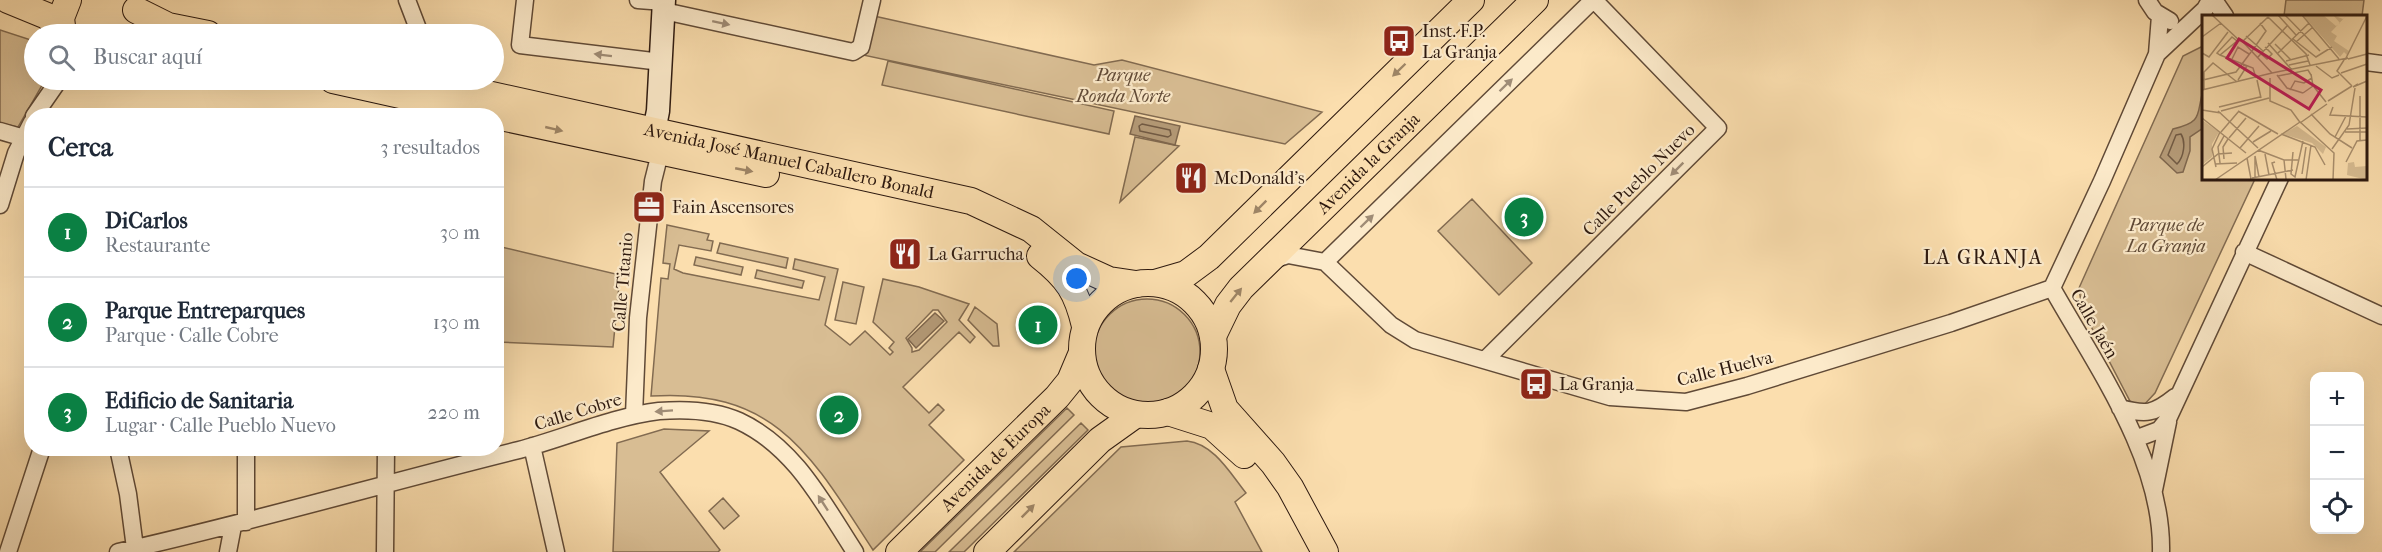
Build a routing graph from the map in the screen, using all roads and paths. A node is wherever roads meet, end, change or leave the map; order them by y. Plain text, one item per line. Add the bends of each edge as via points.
1 (8, 0) edge
2 (68, 0) edge
3 (407, 0) edge
4 (525, 0) edge
5 (638, 0) edge
6 (872, 0) edge
7 (1471, 0) edge
8 (1534, 0) edge
9 (1594, 0) edge
10 (2147, 0) edge
11 (2212, 0) edge
12 (664, 4) edge
13 (134, 15) edge
14 (2224, 15) edge
15 (2160, 16) junction
16 (2198, 17) edge
17 (54, 24) edge
18 (61, 24) edge
19 (162, 24) edge
20 (416, 24) edge
21 (2157, 54) junction
22 (661, 62) junction
23 (2367, 62) edge
24 (2382, 64) edge
25 (52, 90) edge
26 (416, 90) edge
27 (432, 92) edge
28 (40, 108) edge
29 (475, 108) edge
30 (504, 117) edge
31 (0, 131) edge
32 (24, 138) joint
33 (657, 142) junction
34 (2279, 180) edge
35 (0, 205) edge
36 (2244, 252) junction
37 (1269, 261) junction
38 (1325, 262) junction
39 (1145, 283) junction
40 (2052, 288) junction
41 (2382, 316) edge
42 (1085, 326) junction
43 (1213, 336) junction
44 (1081, 355) junction
45 (1486, 359) junction
46 (1211, 369) junction
47 (2120, 408) junction
48 (1168, 412) junction
49 (634, 415) junction
50 (1135, 415) junction
51 (2163, 415) junction
52 (2135, 439) junction
53 (532, 446) junction
54 (504, 453) edge
55 (39, 456) edge
56 (120, 456) edge
57 (245, 456) edge
58 (386, 456) edge
59 (492, 456) edge
60 (385, 483) junction
61 (2153, 497) junction
62 (239, 524) junction
63 (126, 550) edge
64 (9, 552) edge
65 (228, 552) edge
66 (385, 552) edge
67 (556, 552) edge
68 (855, 552) edge
69 (900, 552) edge
70 (987, 552) edge
71 (1308, 552) edge
72 (1325, 552) edge
73 (2161, 552) edge

1 - 17 main road via 47,16
2 - 18 main road
3 - 20 street
22 -> 4 street via 520,45
5 - 12 street
12 -> 6 street via 853,52 861,47
7 -> 39 main road via 1209,257 1186,274
8 - 37 main road, Avenida la Granja
38 -> 9 street
9 -> 45 street, Calle Pueblo Nuevo via 1718,128
10 - 15 street
11 - 14 street
11 - 16 street, Calle Jaén
12 - 22 street
13 - 19 main road
15 - 16 street via 2183,22
15 - 21 street, Calle Jaén
16 - 21 street, Calle Jaén
21 - 40 street, Calle Jaén
22 - 33 street
23 - 24 street
25 - 28 street
26 - 27 main road, Avenida José Manuel Caballero Bonald
27 - 29 main road, Avenida José Manuel Caballero Bonald
27 - 33 main road, Avenida José Manuel Caballero Bonald
30 -> 33 main road, Avenida José Manuel Caballero Bonald
31 - 32 street
32 - 35 street
33 - 39 main road, Avenida José Manuel Caballero Bonald via 971,201 1031,229 1076,265 1109,280
33 -> 42 main road, Avenida José Manuel Caballero Bonald via 968,218 997,229 1023,242 1059,270 1076,292
33 - 49 street, Calle Titanio via 638,318
34 - 36 street
36 - 41 street
36 - 51 street via 2178,394
37 - 38 street via 1288,255
43 -> 37 main road, Avenida la Granja via 1228,305
38 - 45 street, Calle Huelva via 1391,325 1415,340
39 - 42 main road, Avenida de Europa via 1119,289 1105,298
39 - 43 main road via 1171,287 1186,295 1208,320
40 - 45 street, Calle Huelva via 1951,324 1686,402 1610,397
40 - 47 street, Calle Jaén
42 - 44 main road, Avenida de Europa
43 - 46 main road
44 - 50 main road, Avenida de Europa via 1097,392
44 - 69 main road, Avenida de Europa via 1070,381 1057,397
46 - 48 main road via 1195,396
46 - 72 main road via 1225,409 1274,464
47 - 51 street
47 - 52 street, Calle Jaén
48 - 50 main road
48 - 71 main road via 1212,426 1229,439 1280,501
49 - 53 street, Calle Cobre
68 -> 49 street, Calle Cobre via 802,471 767,438 739,421 712,413 683,410
70 -> 50 main road via 1100,440
51 - 52 street
51 - 61 street
52 - 61 street, Calle Jaén
53 - 54 street, Calle Cobre
53 - 67 street
55 - 64 street
56 - 63 street via 128,494
57 - 62 street
58 - 60 street
59 - 60 street, Calle Cobre
60 - 62 street, Calle Cobre
60 - 66 street
61 - 73 street, Calle Jaén
62 - 63 street, Calle Cobre
62 - 65 street

